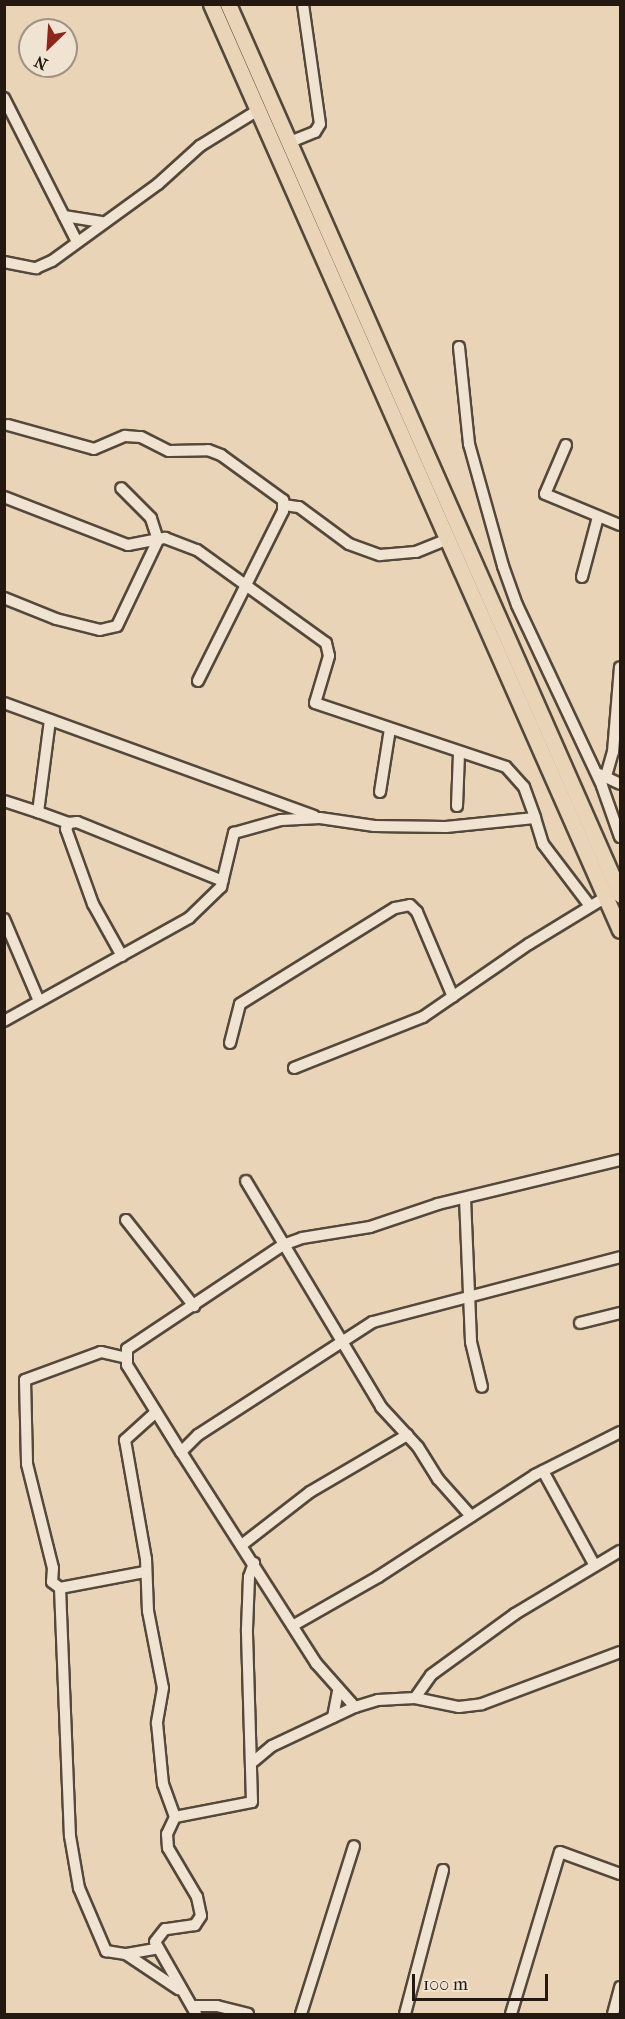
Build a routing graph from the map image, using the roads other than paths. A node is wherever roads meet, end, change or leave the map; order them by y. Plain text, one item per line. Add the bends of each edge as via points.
1 (211, 4) edge
2 (228, 4) edge
3 (303, 4) edge
4 (4, 98) edge
5 (258, 110) junction
6 (290, 142) junction
7 (64, 216) junction
8 (102, 222) junction
9 (76, 240) junction
10 (4, 262) edge
11 (459, 347) dead end
12 (8, 425) dead end
13 (566, 445) dead end
14 (121, 488) dead end
15 (4, 497) edge
16 (284, 505) junction
17 (598, 517) junction
18 (621, 525) edge
19 (448, 539) junction
20 (158, 540) junction
21 (582, 577) dead end
22 (246, 583) junction
23 (4, 598) edge
24 (621, 667) edge
25 (198, 681) dead end
26 (4, 703) edge
27 (50, 720) junction
28 (390, 729) junction
29 (459, 753) junction
30 (600, 775) junction
31 (621, 784) edge
32 (380, 792) dead end
33 (4, 801) edge
34 (285, 805) junction
35 (457, 806) dead end
36 (38, 812) junction
37 (320, 818) junction
38 (535, 818) junction
39 (281, 820) junction
40 (69, 823) junction
41 (621, 837) edge
42 (223, 880) junction
43 (617, 893) edge
44 (590, 906) junction
45 (4, 919) edge
46 (621, 930) edge
47 (122, 956) junction
48 (453, 997) junction
49 (39, 1001) junction
50 (4, 1021) edge
51 (230, 1043) dead end
52 (294, 1068) dead end
53 (621, 1160) edge
54 (246, 1181) dead end
55 (465, 1198) junction
56 (126, 1220) dead end
57 (283, 1245) junction
58 (621, 1257) edge
59 (467, 1298) junction
60 (194, 1306) junction
61 (621, 1313) edge
62 (580, 1323) dead end
63 (344, 1342) junction
64 (127, 1358) junction
65 (483, 1387) dead end
66 (156, 1412) junction
67 (621, 1432) edge
68 (407, 1435) junction
69 (181, 1452) junction
70 (543, 1471) junction
71 (471, 1516) junction
72 (243, 1544) junction
73 (621, 1551) edge
74 (254, 1563) junction
75 (594, 1564) junction
76 (146, 1572) junction
77 (60, 1588) junction
78 (294, 1625) junction
79 (621, 1652) edge
80 (338, 1691) junction
81 (415, 1698) junction
82 (355, 1707) junction
83 (333, 1717) junction
84 (254, 1761) junction
85 (175, 1817) junction
86 (354, 1845) dead end
87 (443, 1870) dead end
88 (621, 1874) edge
89 (155, 1949) junction
90 (142, 1952) junction
91 (126, 1954) junction
92 (152, 1973) junction
93 (621, 1987) edge
94 (179, 1989) junction
95 (194, 2010) edge
96 (248, 2014) edge
97 (301, 2014) edge
98 (405, 2014) edge
99 (511, 2014) edge
100 (613, 2014) edge

1 - 5 highway
2 - 6 highway
3 - 6 street via 320,124 315,132
4 - 7 street
5 - 8 street via 200,146 158,184
5 - 19 highway
6 - 43 highway
7 - 8 street
7 - 9 street
8 - 9 street
9 - 10 street via 36,268
11 - 30 street via 469,444 494,539 517,605
12 - 16 street via 94,448 125,436 141,437 169,451 208,450 232,463
13 - 17 street via 545,494
14 - 20 street via 151,518
15 - 20 street via 128,545
16 - 19 street via 299,507 349,544 380,555 416,552
16 - 22 street
17 - 18 street
17 - 21 street
19 - 43 highway
20 - 22 street via 172,539 197,550
20 - 23 street via 123,617 109,630 56,619
22 - 25 street
22 - 28 street via 326,643 329,656 315,703
24 - 30 street via 613,752
26 - 27 street
27 - 34 street
27 - 36 street
28 - 29 street
28 - 32 street
29 - 35 street
29 - 38 street via 506,767 516,775 530,796
30 - 31 street
30 - 41 street
33 - 36 street
34 - 37 street
34 - 39 street
36 - 40 street
37 - 38 street via 374,826 446,826
37 - 39 street
38 - 44 street via 543,844
39 - 42 street via 234,833
40 - 42 street via 77,822
40 - 47 street via 66,829 93,904
42 - 47 street via 218,892 189,918
43 - 44 street
43 - 46 highway
44 - 48 street
45 - 49 street
47 - 49 street
48 - 51 street via 417,912 410,905 395,909 240,1004
48 - 52 street via 423,1017
49 - 50 street
53 - 55 street
54 - 57 street
55 - 57 street via 370,1227 320,1232
55 - 59 street
56 - 60 street
57 - 60 street
57 - 63 street
58 - 59 street
59 - 63 street via 374,1322
59 - 65 street via 471,1342
60 - 64 street via 127,1349
61 - 62 street
63 - 68 street via 381,1407
63 - 69 street via 198,1435
64 - 66 street via 127,1365
64 - 77 street via 101,1352 25,1380 27,1464 53,1568 52,1582
66 - 69 street
66 - 76 street via 125,1440
67 - 70 street
68 - 71 street via 455,1501
68 - 72 street via 310,1492
69 - 72 street
70 - 71 street
70 - 75 street
71 - 78 street via 378,1577
72 - 74 street
73 - 75 street
74 - 78 street
74 - 84 street via 249,1577 247,1629
75 - 81 street via 515,1614 431,1675
76 - 77 street
76 - 85 street via 148,1611 164,1689 157,1724 163,1784
77 - 91 street via 70,1836 79,1888 101,1946 112,1954
78 - 80 street
79 - 81 street via 482,1704 459,1707
80 - 82 street
80 - 83 street
81 - 82 street via 378,1700
82 - 83 street
83 - 84 street via 272,1746
84 - 85 street via 249,1805
85 - 89 street via 167,1834 168,1848 193,1889 201,1916 195,1925 165,1929 155,1942
86 - 97 street
87 - 98 street
88 - 99 street via 560,1852
89 - 90 street
89 - 94 street
90 - 91 street
90 - 92 street
91 - 92 street
92 - 94 street
93 - 100 street
94 - 95 street
95 - 96 street via 217,2006

